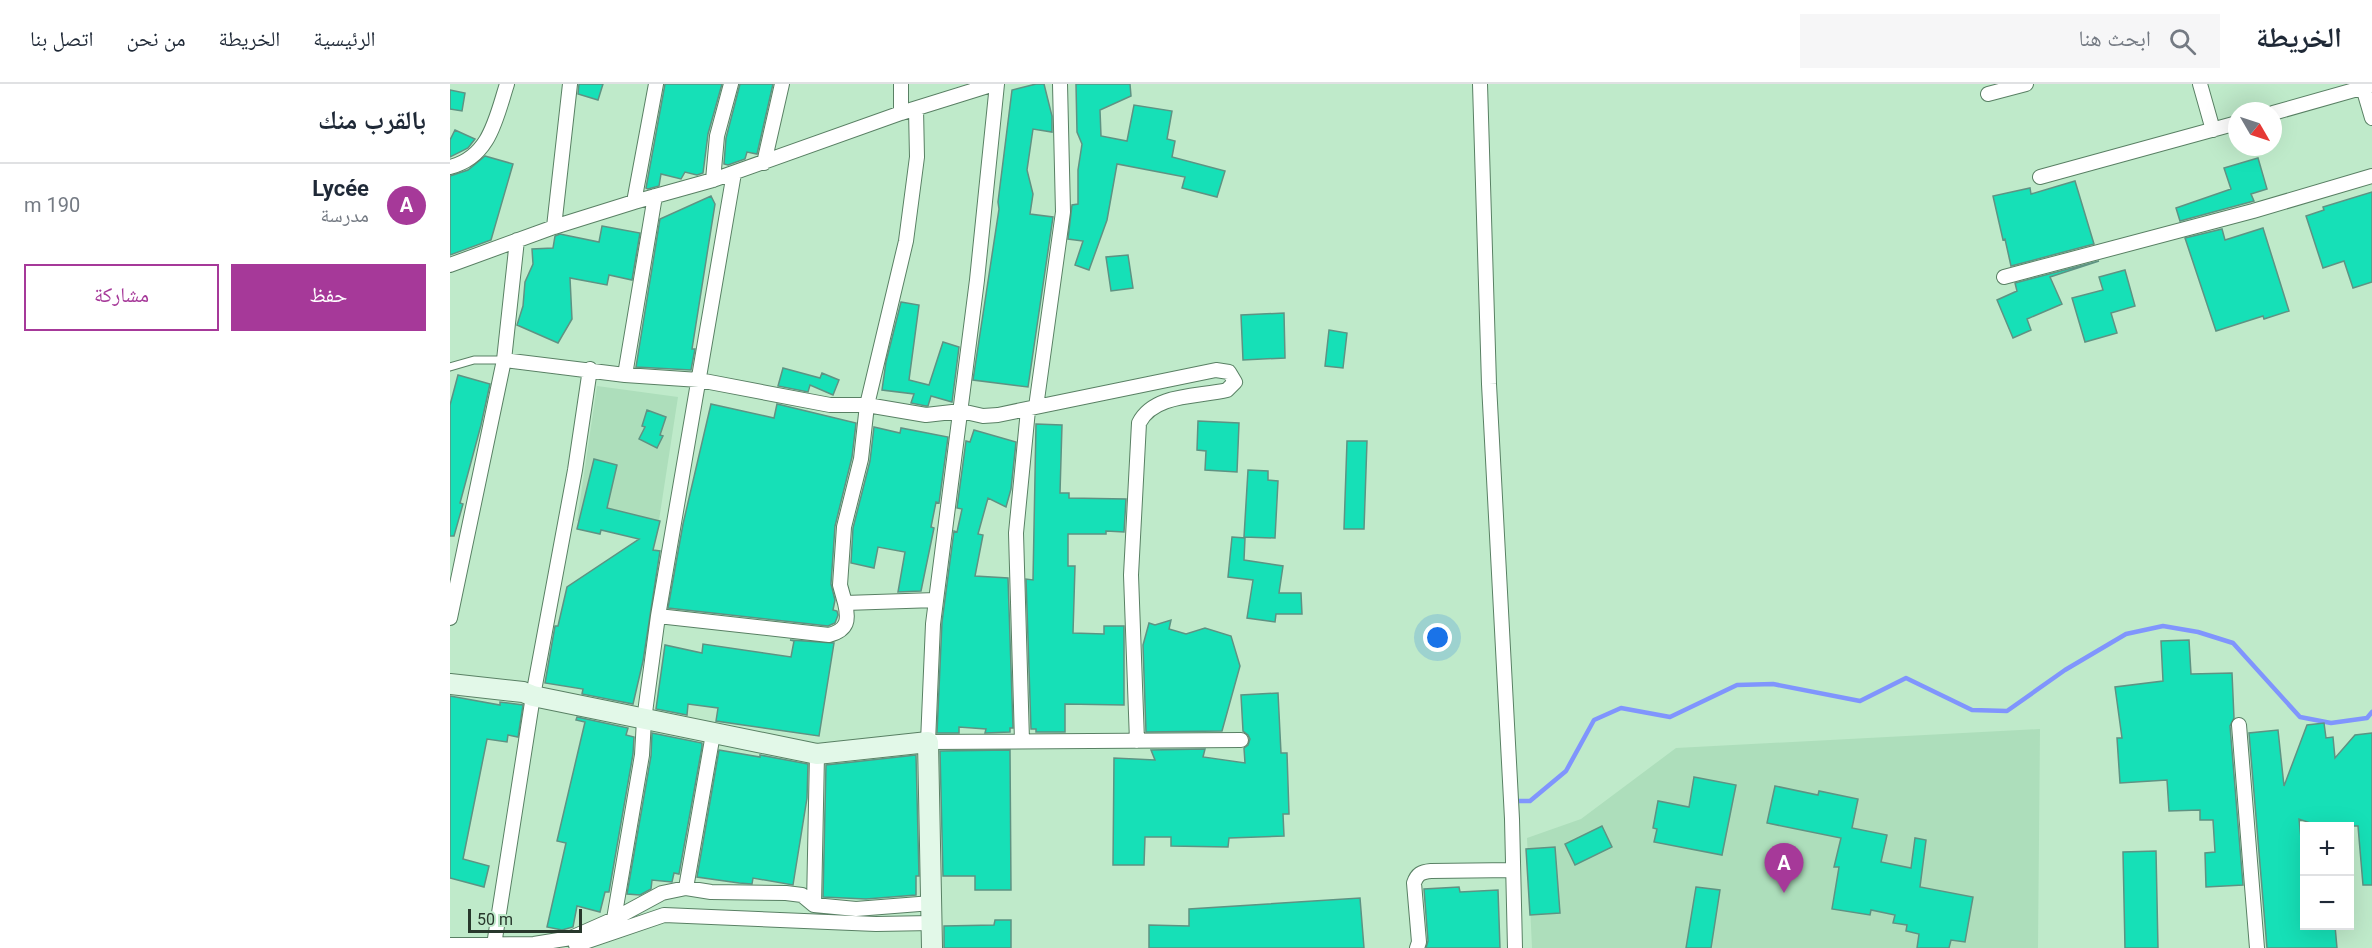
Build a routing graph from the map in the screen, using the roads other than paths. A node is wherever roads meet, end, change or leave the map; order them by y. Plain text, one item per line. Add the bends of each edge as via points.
1 (507, 84) edge
2 (570, 84) edge
3 (656, 84) edge
4 (731, 84) edge
5 (782, 84) edge
6 (901, 84) edge
7 (995, 84) edge
8 (1060, 84) edge
9 (1480, 84) edge
10 (2026, 84) edge
11 (2200, 84) edge
12 (2366, 85) edge
13 (1988, 94) dead end
14 (916, 109) junction
15 (2282, 110) edge
16 (901, 113) junction
17 (2372, 118) edge
18 (2228, 126) edge
19 (2213, 130) junction
20 (764, 163) junction
21 (450, 167) edge
22 (734, 173) junction
23 (2372, 176) edge
24 (2040, 177) dead end
25 (713, 180) junction
26 (655, 196) junction
27 (633, 202) junction
28 (554, 227) junction
29 (517, 240) junction
30 (450, 265) edge
31 (2004, 277) dead end
32 (504, 360) junction
33 (450, 367) edge
34 (590, 369) junction
35 (625, 375) junction
36 (699, 380) junction
37 (867, 405) junction
38 (1032, 409) junction
39 (961, 411) junction
40 (936, 600) junction
41 (845, 603) junction
42 (658, 616) junction
43 (450, 618) edge
44 (450, 684) edge
45 (533, 696) junction
46 (644, 720) junction
47 (2239, 725) dead end
48 (713, 734) junction
49 (1241, 740) dead end
50 (1022, 741) junction
51 (1137, 741) junction
52 (928, 742) junction
53 (817, 754) junction
54 (1514, 870) junction
55 (686, 888) junction
56 (814, 905) junction
57 (932, 913) junction
58 (614, 919) junction
59 (450, 945) edge
60 (494, 945) junction
61 (568, 948) edge
62 (932, 948) edge
63 (1417, 948) edge
64 (1515, 948) edge
65 (2257, 948) edge

1 - 21 street via 487,142 475,156
2 - 28 street
3 - 27 street
4 - 25 street via 717,136
5 - 20 street
6 - 16 street
7 - 14 street
7 - 39 street
8 - 38 street via 1063,212
9 - 54 street via 1489,384
10 - 13 street
11 - 19 street
12 - 15 street
12 - 17 street
14 - 16 street
14 - 37 street via 917,157 906,241
16 - 20 street
18 - 19 street
19 - 24 street
20 - 22 street
22 - 25 street
22 - 36 street
23 - 31 street
25 - 26 street
26 - 27 street
26 - 35 street
27 - 28 street
28 - 29 street
29 - 30 street
29 - 32 street
32 - 33 lane via 474,360
32 - 34 street
32 - 43 street
34 - 35 street
34 - 45 street
35 - 36 street
36 - 37 street via 830,405
36 - 42 street
37 - 39 street via 926,415
37 - 41 street via 861,459 844,527 840,585
38 - 39 street via 984,416
38 - 50 street via 1016,533
38 - 51 street via 1216,370 1229,372 1235,382 1223,391 1192,394 1154,406 1139,423 1131,575
39 - 40 street
40 - 41 street
40 - 52 street
41 - 42 street via 846,625 829,636
42 - 46 street
44 - 45 street
45 - 46 street
45 - 60 street
46 - 48 street
46 - 58 street via 642,755
47 - 65 street
48 - 53 street
48 - 55 street
49 - 51 street
50 - 51 street
50 - 52 street
52 - 53 street
52 - 57 street
53 - 56 street
54 - 63 street via 1421,872 1414,884
54 - 64 street
55 - 56 street via 802,895
55 - 58 street via 662,893
56 - 57 street
57 - 61 street via 876,924 664,915
57 - 62 street
58 - 60 street via 571,938
59 - 60 street

